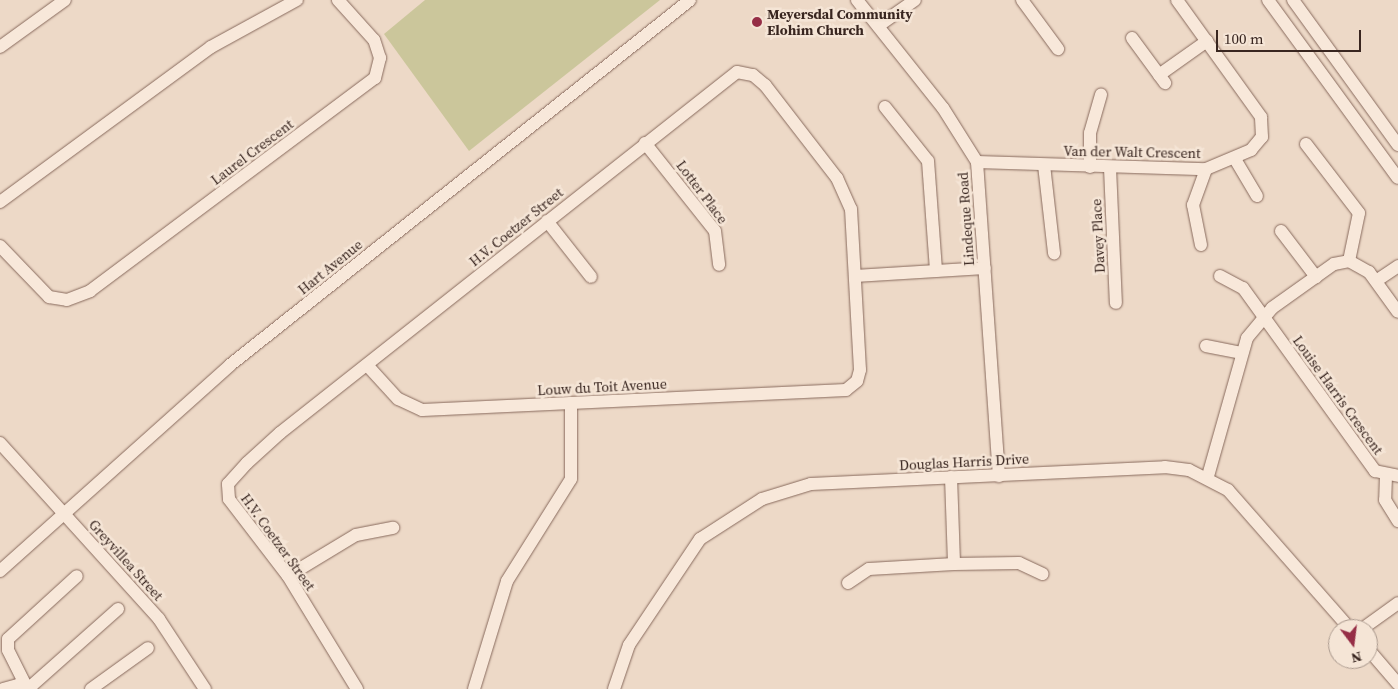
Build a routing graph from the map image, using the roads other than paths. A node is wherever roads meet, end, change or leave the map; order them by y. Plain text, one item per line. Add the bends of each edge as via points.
1 (65, 0) edge
2 (297, 0) edge
3 (338, 0) edge
4 (690, 0) edge
5 (857, 0) edge
6 (915, 0) edge
7 (1022, 0) edge
8 (1177, 0) edge
9 (1268, 0) edge
10 (1293, 0) edge
11 (878, 26) junction
12 (1132, 38) dead end
13 (1206, 41) junction
14 (0, 47) edge
15 (1058, 49) dead end
16 (1102, 95) dead end
17 (885, 107) dead end
18 (645, 143) junction
19 (1306, 144) dead end
20 (1398, 145) edge
21 (1236, 159) junction
22 (977, 162) junction
23 (1090, 167) junction
24 (1110, 168) junction
25 (1206, 169) junction
26 (1045, 171) junction
27 (1398, 178) edge
28 (1256, 196) dead end
29 (0, 202) edge
30 (547, 221) junction
31 (1281, 231) dead end
32 (1201, 245) dead end
33 (0, 246) edge
34 (1054, 253) dead end
35 (1349, 261) junction
36 (719, 265) dead end
37 (1398, 266) edge
38 (985, 268) junction
39 (936, 271) junction
40 (855, 276) junction
41 (1220, 276) dead end
42 (591, 277) dead end
43 (1316, 277) junction
44 (1376, 281) junction
45 (1116, 303) dead end
46 (1398, 312) edge
47 (1263, 318) junction
48 (1206, 346) dead end
49 (1242, 353) junction
50 (367, 364) junction
51 (854, 384) joint
52 (571, 404) junction
53 (0, 443) edge
54 (999, 476) junction
55 (1208, 476) junction
56 (1392, 476) edge
57 (950, 477) junction
58 (66, 512) junction
59 (1398, 521) edge
60 (393, 528) dead end
61 (954, 564) junction
62 (0, 571) edge
63 (1043, 574) dead end
64 (77, 576) dead end
65 (288, 576) junction
66 (848, 583) dead end
67 (1398, 603) edge
68 (118, 609) dead end
69 (1341, 619) edge
70 (1376, 619) edge
71 (148, 648) dead end
72 (1378, 658) edge
73 (1393, 669) edge
74 (1398, 684) edge
75 (28, 688) edge
76 (3, 689) edge
77 (91, 689) edge
78 (205, 689) edge
79 (357, 689) edge
80 (474, 689) edge
81 (614, 689) edge

1 - 14 street
2 - 29 street via 211,47
3 - 33 street, Laurel Crescent via 366,29 379,51 378,72 368,86 90,291 67,300 40,290
4 - 58 street, Hart Avenue via 230,365
5 - 11 street, Lindeque Road
6 - 11 street
7 - 15 street
8 - 13 street, Van der Walt Crescent
9 - 27 street
10 - 20 street
11 - 22 street, Lindeque Road via 943,108
12 - 13 street via 1162,79
13 - 21 street, Van der Walt Crescent via 1264,128 1257,144
16 - 23 street via 1090,133
17 - 39 street via 928,160
18 - 30 street, H.V. Coetzer Street
18 - 36 street, Lotter Place via 715,231
18 - 40 street, H.V. Coetzer Street via 727,78 745,71 753,74 837,178 851,209
19 - 35 street via 1359,214
21 - 25 street, Van der Walt Crescent
21 - 28 street
22 - 26 street, Van der Walt Crescent
22 - 38 street, Lindeque Road
23 - 24 street, Van der Walt Crescent
23 - 26 street, Van der Walt Crescent
24 - 25 street, Van der Walt Crescent
24 - 45 street, Davey Place
25 - 32 street via 1193,205
26 - 34 street
30 - 42 street
30 - 50 street, H.V. Coetzer Street
31 - 43 street
35 - 43 street via 1334,264
35 - 44 street via 1364,266
37 - 44 street
38 - 39 street
38 - 54 street, Lindeque Road
39 - 40 street
40 - 51 street, H.V. Coetzer Street via 860,370
41 - 47 street, Louise Harris Crescent via 1243,288
43 - 47 street
44 - 46 street
47 - 49 street
47 - 56 street, Louise Harris Crescent via 1375,471
48 - 49 street
49 - 55 street
50 - 52 street, Louw du Toit Avenue via 398,399 422,410
50 - 65 street, H.V. Coetzer Street via 280,433 228,484 227,494 235,509
51 - 52 street, Louw du Toit Avenue via 838,391
52 - 80 street via 571,479 507,581
53 - 58 street, Greyvillea Street
54 - 55 street, Douglas Harris Drive via 1165,467
54 - 57 street, Douglas Harris Drive
55 - 69 street, Douglas Harris Drive via 1228,490
56 - 59 street via 1385,500
57 - 61 street
57 - 81 street, Douglas Harris Drive via 802,486 732,515 695,544 672,577 629,645
58 - 62 street, Hart Avenue
58 - 78 street, Greyvillea Street via 159,619
60 - 65 street via 356,535
61 - 63 street via 1019,563
61 - 66 street via 869,569
64 - 75 street via 9,638 8,650
65 - 79 street, H.V. Coetzer Street
67 - 70 street
68 - 75 street
71 - 77 street
72 - 73 street
73 - 74 street
75 - 76 street

